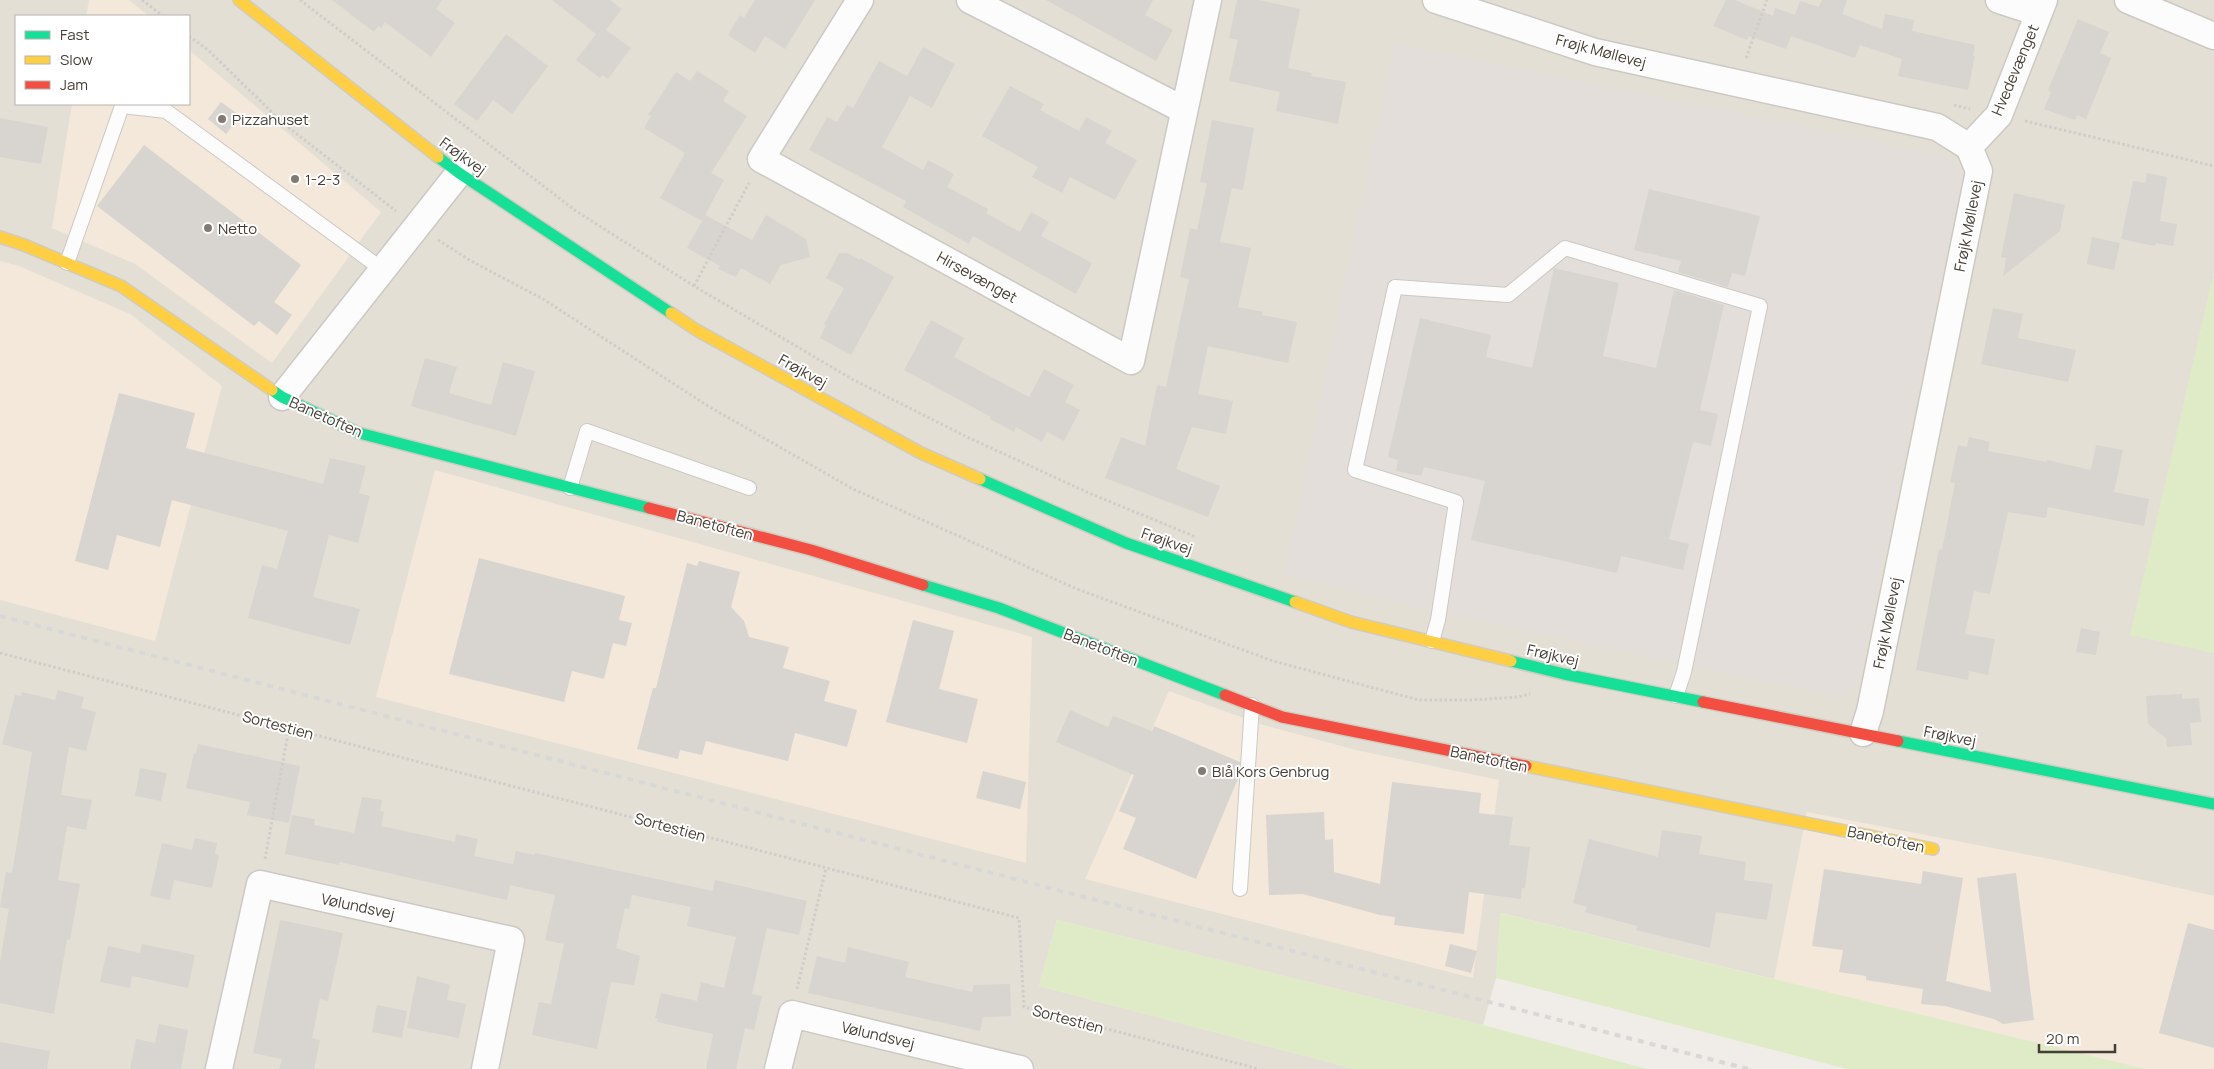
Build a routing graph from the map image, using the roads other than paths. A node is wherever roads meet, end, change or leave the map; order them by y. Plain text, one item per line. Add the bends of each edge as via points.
1 (239, 0) edge
2 (860, 0) edge
3 (970, 0) edge
4 (1208, 0) edge
5 (1436, 0) edge
6 (1999, 0) edge
7 (2128, 0) edge
8 (1465, 5) edge
9 (2042, 7) edge
10 (2214, 36) edge
11 (1184, 110) junction
12 (1969, 147) junction
13 (459, 174) junction
14 (0, 238) edge
15 (67, 263) junction
16 (383, 270) junction
17 (282, 397) junction
18 (570, 488) junction
19 (749, 488) dead end
20 (1432, 641) junction
21 (1676, 696) junction
22 (1252, 705) junction
23 (1863, 733) junction
24 (2214, 804) edge
25 (1933, 849) dead end
26 (1240, 890) dead end
27 (219, 1069) edge
28 (485, 1069) edge
29 (778, 1069) edge
30 (1020, 1069) edge

1 - 13 street, Frøjkvej
2 - 11 street, Hirsevænget via 762,159 1131,361
3 - 11 street
4 - 11 street, Hirsevænget
5 - 8 street, Frøjk Møllevej
6 - 9 street, Hvedevænget
7 - 10 street
8 - 12 street, Frøjk Møllevej via 1595,52 1937,127
9 - 12 street, Hvedevænget via 1999,115
12 - 23 street, Frøjk Møllevej via 1979,171
13 - 16 street, Banetoften
13 - 20 street, Frøjkvej via 698,331 920,453 1126,543 1351,622
14 - 15 street, Banetoften
15 - 16 lane via 122,106 166,111
15 - 17 street, Banetoften via 121,286
16 - 17 street, Banetoften
17 - 18 street, Banetoften via 359,433
18 - 19 lane via 587,431
18 - 22 street, Banetoften via 811,550 999,608
20 - 21 street, Frøjkvej via 1564,674
20 - 21 lane via 1456,502 1355,470 1395,287 1508,295 1565,248 1760,306 1684,672
21 - 23 street, Frøjkvej
22 - 25 street, Banetoften via 1282,716
22 - 26 lane
23 - 24 street, Frøjkvej
27 - 28 street, Vølundsvej via 260,884 511,940
29 - 30 street, Vølundsvej via 792,1014

